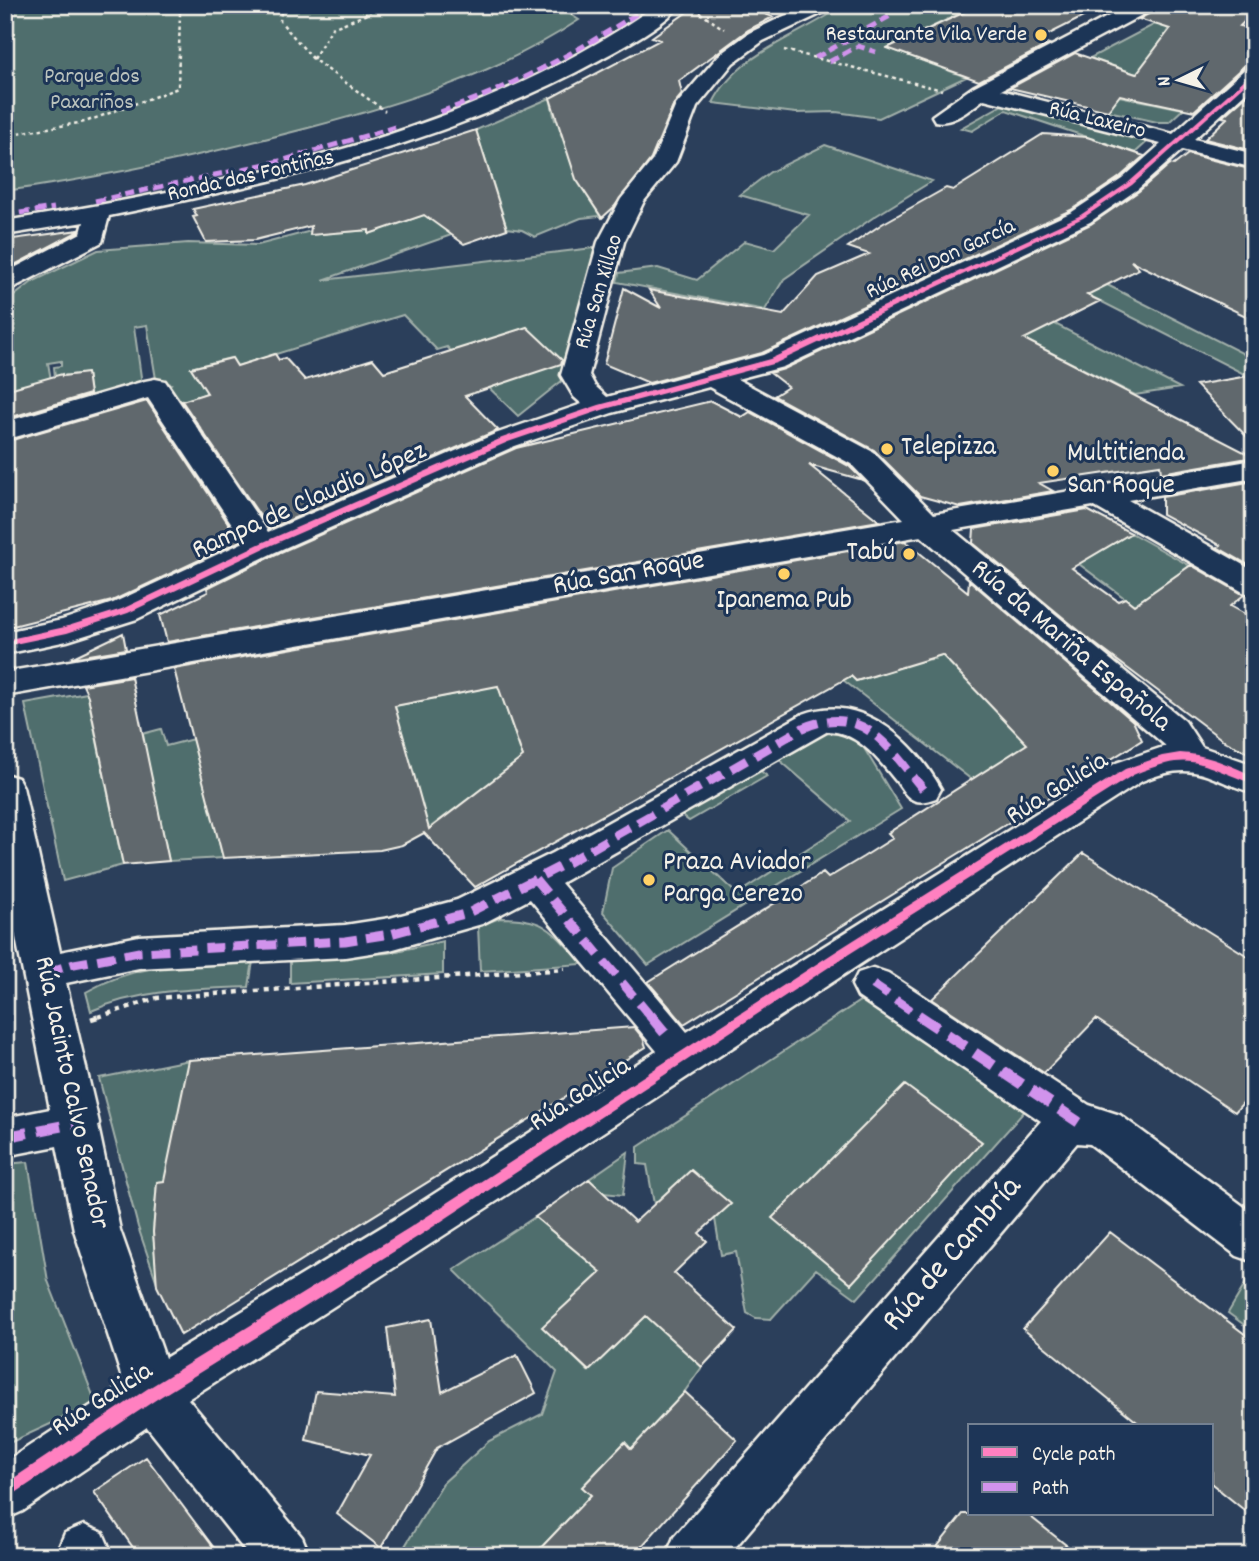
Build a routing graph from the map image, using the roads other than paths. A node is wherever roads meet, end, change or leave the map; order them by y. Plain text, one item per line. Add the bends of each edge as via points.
1 (669, 5) edge
2 (824, 5) edge
3 (1146, 5) edge
4 (636, 7) edge
5 (1254, 73) edge
6 (981, 92) junction
7 (943, 116) dead end
8 (395, 118) junction
9 (434, 120) junction
10 (1176, 141) junction
11 (1254, 161) edge
12 (5, 203) edge
13 (96, 206) junction
14 (65, 207) junction
15 (5, 215) edge
16 (5, 228) edge
17 (5, 285) edge
18 (715, 379) junction
19 (602, 407) junction
20 (5, 430) edge
21 (1254, 469) edge
22 (1098, 496) junction
23 (926, 524) junction
24 (262, 546) junction
25 (1254, 584) edge
26 (20, 640) edge
27 (5, 684) edge
28 (1188, 755) junction
29 (1254, 780) edge
30 (5, 787) edge
31 (923, 789) dead end
32 (535, 879) junction
33 (45, 973) junction
34 (873, 985) dead end
35 (669, 1038) dead end
36 (77, 1123) junction
37 (1080, 1123) junction
38 (5, 1137) edge
39 (1254, 1241) edge
40 (152, 1394) junction
41 (5, 1493) edge
42 (283, 1556) edge
43 (693, 1556) edge

1 - 9 street, Ronda das Fontiñas via 602,50 510,97
2 - 19 street, Rúa San Xillao via 756,37 726,59 687,105 664,162 633,199 611,242 575,375
3 - 6 street
4 - 8 street, Ronda das Fontiñas via 530,62
4 - 9 street via 579,52
5 - 10 street, Rúa Rei Don García
6 - 7 street
6 - 10 street, Rúa Laxeiro
8 - 9 street
8 - 13 street via 309,156
8 - 14 street, Ronda das Fontiñas
9 - 13 street, Ronda das Fontiñas via 387,144 249,180
10 - 11 street, Rúa Laxeiro
10 - 18 street, Rúa Rei Don García via 1130,184 1081,217 773,361
12 - 14 street, Ronda das Fontiñas
13 - 14 street, Ronda das Fontiñas
13 - 17 street via 93,237
14 - 15 street
14 - 16 street, Ronda das Fontiñas
18 - 19 street, Rúa Rei Don García
18 - 23 street, Rúa da Mariña Española via 862,458
19 - 24 street, Rampa de Claudio López via 505,440
20 - 24 street via 155,387
21 - 22 street, Rúa San Roque
22 - 23 street, Rúa San Roque
22 - 25 street
23 - 27 street, Rúa San Roque
23 - 28 street, Rúa da Mariña Española via 1172,730
24 - 26 street, Rampa de Claudio López via 125,611
28 - 29 street, Rúa da Mariña Española
28 - 40 street, Rúa Galicia via 1158,759 1129,772 414,1232
30 - 33 street, Rúa Jacinto Calvo Senador
31 - 32 street via 868,729 853,720 827,719 803,728
32 - 33 street via 468,913 390,934 345,941 139,952
32 - 35 street
33 - 36 street, Rúa Jacinto Calvo Senador
34 - 37 street
36 - 38 street
36 - 40 street, Rúa Jacinto Calvo Senador via 97,1230
37 - 39 street via 1104,1129
37 - 43 street, Rúa de Cambría via 1062,1129
40 - 41 street, Rúa Galicia
40 - 42 street

